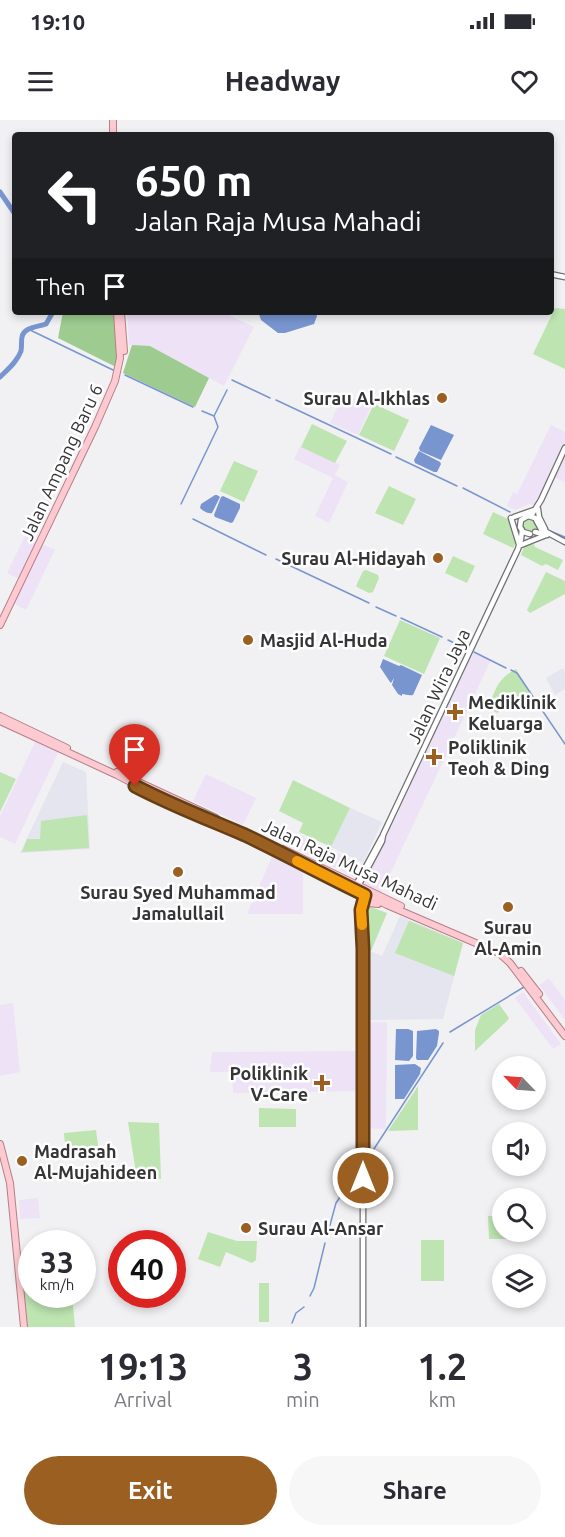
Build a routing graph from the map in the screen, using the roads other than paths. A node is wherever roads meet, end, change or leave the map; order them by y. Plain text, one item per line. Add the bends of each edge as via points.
1 (119, 315) edge
2 (120, 315) edge
3 (118, 326) junction
4 (125, 341) junction
5 (119, 366) junction
6 (116, 377) junction
7 (565, 448) edge
8 (536, 509) junction
9 (533, 517) junction
10 (539, 525) junction
11 (522, 530) junction
12 (533, 533) junction
13 (547, 534) junction
14 (565, 542) edge
15 (519, 546) junction
16 (0, 625) edge
17 (0, 716) edge
18 (0, 721) edge
19 (117, 776) junction
20 (159, 792) junction
21 (189, 811) junction
22 (357, 887) junction
23 (368, 894) junction
24 (387, 905) junction
25 (364, 909) junction
26 (363, 926) junction
27 (565, 1030) edge
28 (565, 1036) edge
29 (0, 1144) edge
30 (24, 1327) edge
31 (363, 1327) edge

1 - 3 main road
2 - 4 main road
3 - 4 main road
3 - 5 main road, Jalan Ampang Baru 6
4 - 5 main road
4 - 6 main road, Jalan Ampang Baru 6 via 122,368
5 - 6 main road, Jalan Ampang Baru 6
6 - 16 main road, Jalan Ampang Baru 6
7 - 8 street
8 - 9 street
8 - 13 street
8 - 15 street via 513,518
9 - 10 street
9 - 11 street via 521,520
10 - 12 street
10 - 13 street
11 - 12 street
11 - 15 street, Jalan Wira Jaya
12 - 13 street
12 - 15 street, Jalan Wira Jaya
13 - 14 street
13 - 15 street
15 - 22 street, Jalan Wira Jaya
17 - 20 main road, Jalan Raja Musa Mahadi
18 - 19 main road, Jalan Raja Musa Mahadi
19 - 20 main road
19 - 21 main road, Jalan Raja Musa Mahadi
20 - 21 main road via 159,796
20 - 22 main road, Jalan Raja Musa Mahadi
21 - 22 main road, Jalan Raja Musa Mahadi
22 - 23 main road, Jalan Raja Musa Mahadi
23 - 24 main road, Jalan Raja Musa Mahadi
23 - 25 street
23 - 26 street via 361,910
23 - 27 main road, Jalan Raja Musa Mahadi via 508,955
24 - 25 main road via 372,902
24 - 28 main road, Jalan Raja Musa Mahadi via 499,953
25 - 26 street
26 - 31 street
29 - 30 main road via 10,1183

